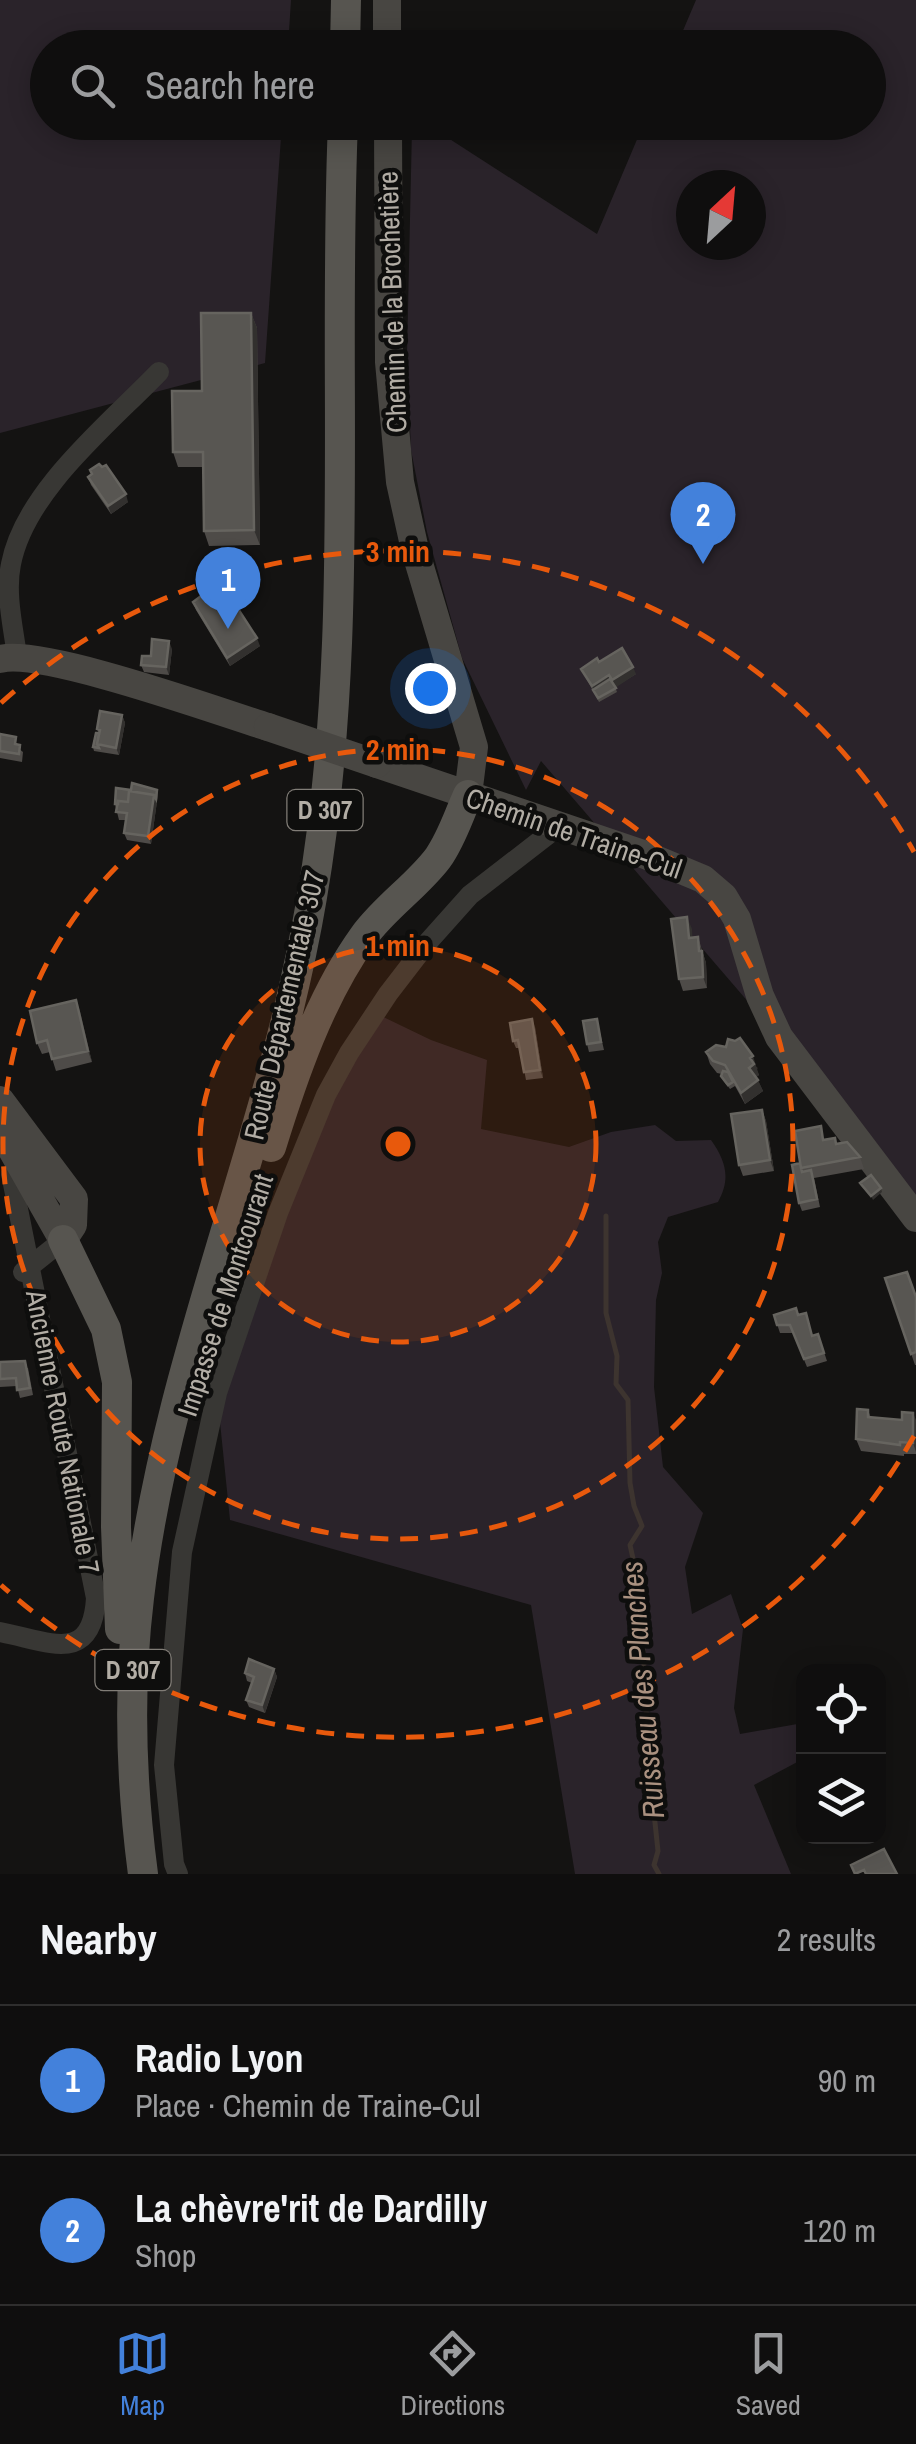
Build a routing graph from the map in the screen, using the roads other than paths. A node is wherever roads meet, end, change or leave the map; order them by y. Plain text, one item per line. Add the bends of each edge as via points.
1 (346, 0) edge
2 (387, 0) edge
3 (346, 30) edge
4 (388, 30) edge
5 (342, 140) edge
6 (388, 140) edge
7 (159, 372) dead end
8 (9, 657) edge
9 (468, 795) junction
10 (559, 826) junction
11 (0, 1100) edge
12 (0, 1129) edge
13 (11, 1174) dead end
14 (916, 1218) edge
15 (63, 1240) junction
16 (27, 1269) junction
17 (160, 1477) junction
18 (0, 1632) edge
19 (142, 1870) edge
20 (178, 1874) edge

1 - 3 main road
2 - 4 street
5 - 17 main road, Route Départementale 307 / D 307 via 340,632 320,847 294,984
6 - 9 street, Chemin de la Brochetière via 388,362 400,482 474,748
7 - 8 street via 71,463 19,538 10,566
8 - 9 street, Chemin de Traine-Cul, bridge via 82,670
9 - 10 street, Chemin de Traine-Cul
9 - 17 main road via 443,850 365,934 326,1002
10 - 14 street, Chemin de Traine-Cul via 682,869 724,897 779,1038
10 - 20 street, Impasse de Montcourant via 470,894 397,982 326,1095 278,1213 217,1393 182,1552 164,1765
11 - 15 street via 74,1199 73,1224
12 - 15 street
13 - 16 street, Ancienne Route Nationale 7
15 - 16 street, Ancienne Route Nationale 7
15 - 19 main road via 106,1329 117,1382 122,1740
16 - 18 street, Ancienne Route Nationale 7 via 95,1618 80,1642
17 - 19 main road, Route Départementale 307 / D 307 via 134,1656 131,1729

